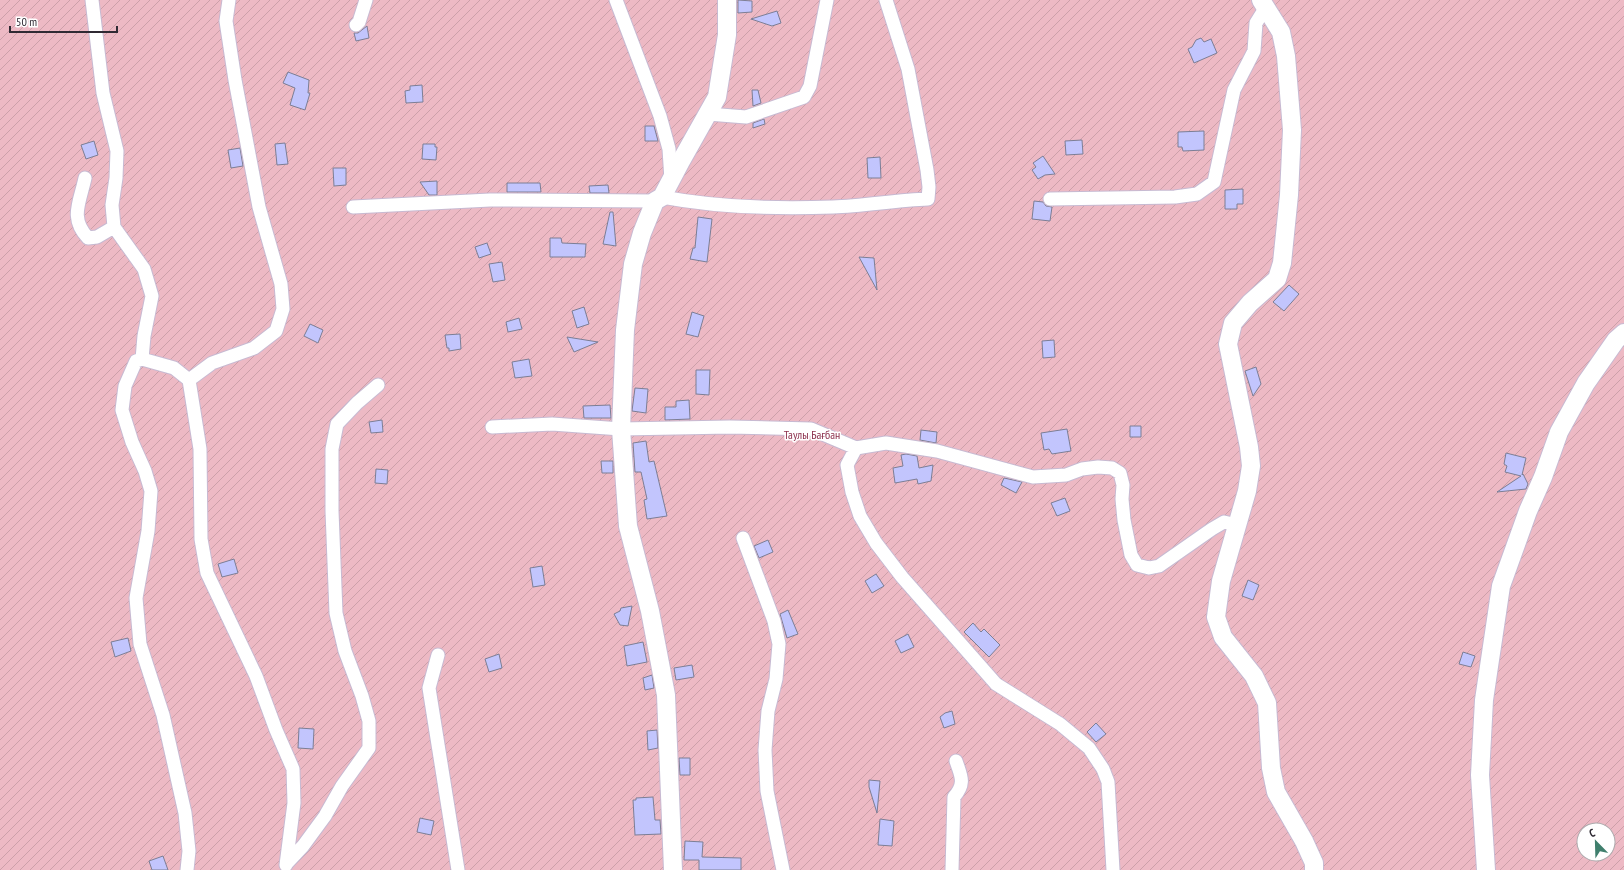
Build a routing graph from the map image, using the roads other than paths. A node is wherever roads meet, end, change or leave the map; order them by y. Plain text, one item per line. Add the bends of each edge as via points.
1 (92, 0) edge
2 (229, 0) edge
3 (366, 0) edge
4 (616, 0) edge
5 (727, 0) edge
6 (827, 0) edge
7 (886, 0) edge
8 (1264, 4) edge
9 (356, 25) dead end
10 (708, 114) junction
11 (85, 178) dead end
12 (672, 182) junction
13 (659, 199) junction
14 (1050, 199) dead end
15 (353, 207) dead end
16 (114, 227) junction
17 (1624, 333) edge
18 (142, 359) junction
19 (189, 380) junction
20 (378, 385) dead end
21 (492, 427) dead end
22 (621, 429) junction
23 (856, 448) junction
24 (1238, 525) junction
25 (743, 538) dead end
26 (438, 656) dead end
27 (956, 761) dead end
28 (286, 867) edge
29 (187, 870) edge
30 (458, 870) edge
31 (673, 870) edge
32 (783, 870) edge
33 (952, 870) edge
34 (1113, 870) edge
35 (1314, 870) edge
36 (1486, 870) edge

1 - 16 street via 103,93 117,151 112,205
2 - 19 street via 226,21 234,80 259,208 280,284 283,309 276,332 254,348 212,363
3 - 9 street
4 - 12 street via 660,116 669,149
5 - 10 street via 727,35 722,76 717,97
6 - 10 street via 810,86 804,97 746,117
7 - 13 street via 908,69 927,170 928,199 875,205 797,207
8 - 14 street via 1256,23 1254,50 1234,90 1214,182 1197,194 1175,197
8 - 24 street via 1281,32 1286,56 1292,130 1289,195 1282,263 1277,279 1250,303 1233,323 1228,344 1248,439 1251,466 1248,491
10 - 12 street
11 - 16 street via 76,218 80,230 88,238 97,237
12 - 13 street
13 - 15 street via 490,200
13 - 22 street via 642,233 633,264 625,330
16 - 18 street via 144,269 152,296
17 - 36 street via 1616,340 1586,383 1559,432 1501,586 1484,707 1480,775
18 - 19 street via 174,368
18 - 29 street via 136,361 126,386 122,410 151,491 147,538 136,598 140,644 163,716 186,813 189,851
19 - 28 street via 200,449 201,539 207,573 256,676 293,769 294,803
20 - 28 street via 337,424 332,449 336,613 345,651 369,721 369,748 342,786 325,816
21 - 22 street via 552,424
22 - 23 street via 811,429
22 - 31 street via 628,526 650,611 666,695
23 - 24 street via 886,443 929,450 1033,477 1066,475 1098,466 1112,468 1120,473 1123,485 1124,520 1131,555 1137,565 1149,568 1159,566 1224,522
23 - 34 street via 847,466 860,516 876,543 902,577 996,684 1060,724 1089,748 1103,769 1108,782
24 - 35 street via 1221,581 1217,622 1223,637 1236,656 1254,676 1267,704 1271,768 1276,792 1304,841 1314,863
25 - 32 street via 780,644 776,679 768,711 765,750 767,791
26 - 30 street via 429,688
27 - 33 street via 962,781 960,790 954,797

